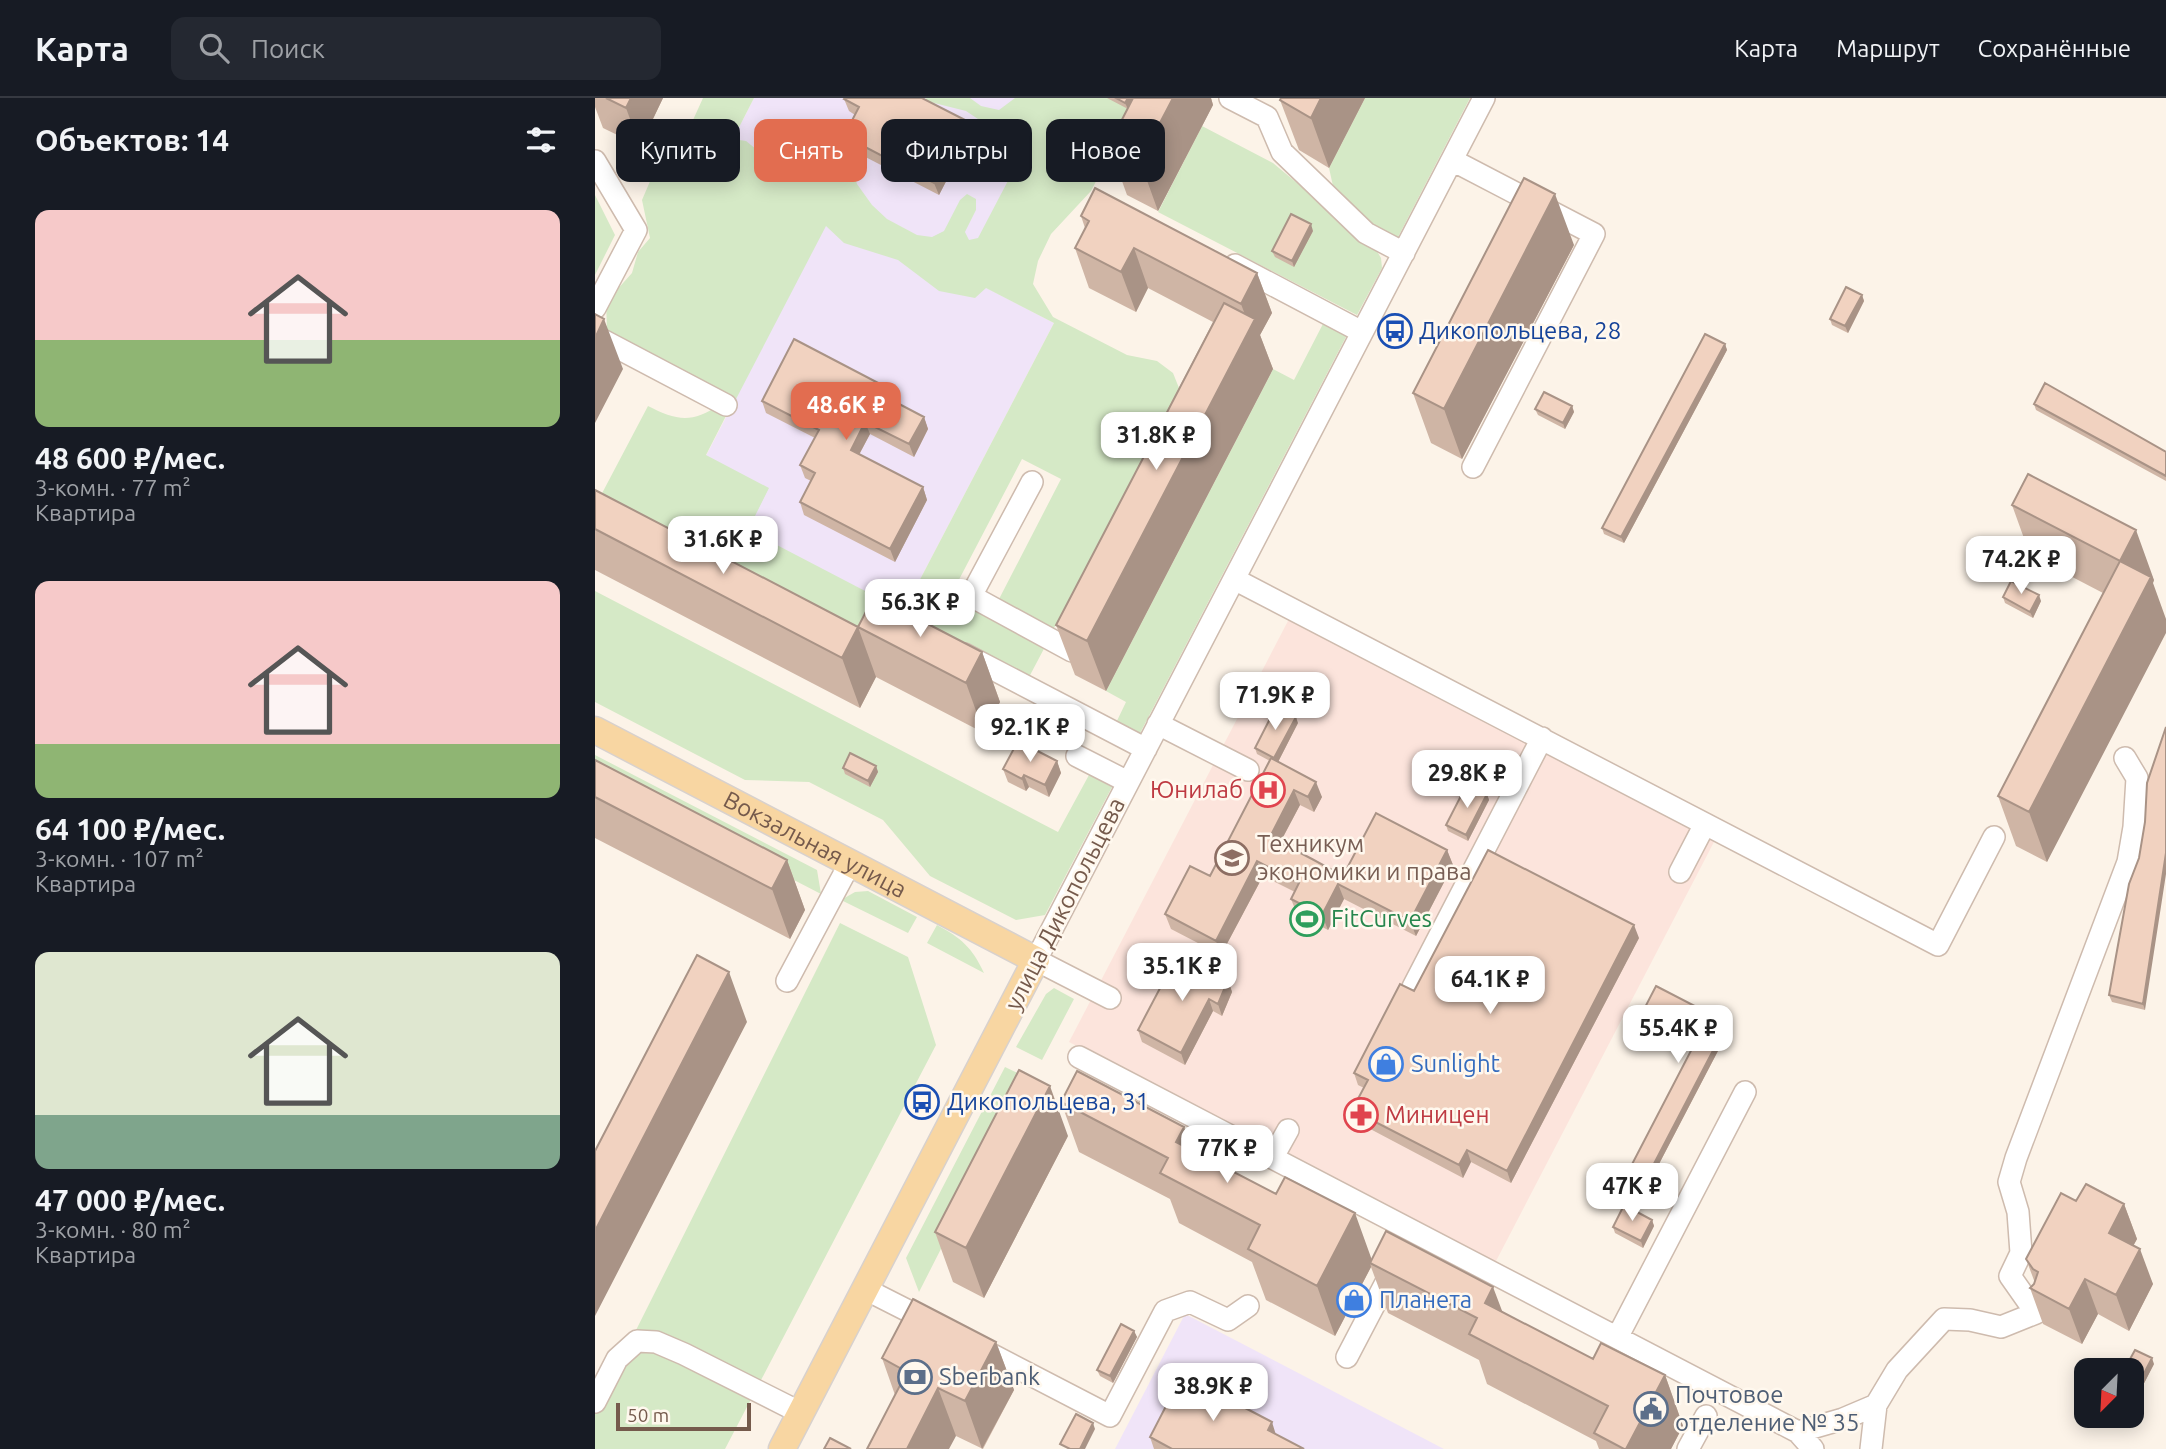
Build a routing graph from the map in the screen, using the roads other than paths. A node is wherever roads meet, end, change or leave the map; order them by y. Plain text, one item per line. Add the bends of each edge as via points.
1 (1230, 98) edge
2 (1484, 98) edge
3 (1452, 160) junction
4 (595, 161) edge
5 (1404, 253) junction
6 (1217, 256) edge
7 (595, 309) edge
8 (1362, 332) junction
9 (595, 336) edge
10 (726, 405) dead end
11 (1473, 467) dead end
12 (1033, 482) dead end
13 (1234, 579) junction
14 (950, 648) edge
15 (1072, 650) edge
16 (1158, 724) junction
17 (595, 730) edge
18 (1542, 738) junction
19 (1146, 749) junction
20 (1077, 756) dead end
21 (2125, 758) dead end
22 (1248, 770) dead end
23 (1128, 782) junction
24 (1705, 824) junction
25 (1994, 837) dead end
26 (850, 863) junction
27 (1680, 872) dead end
28 (1036, 960) junction
29 (787, 981) dead end
30 (1413, 987) edge
31 (1110, 998) dead end
32 (1079, 1057) dead end
33 (1745, 1092) dead end
34 (1288, 1130) dead end
35 (1273, 1157) junction
36 (1413, 1230) junction
37 (865, 1289) junction
38 (1248, 1306) dead end
39 (1618, 1336) junction
40 (1347, 1357) dead end
41 (595, 1402) edge
42 (1876, 1405) junction
43 (801, 1413) junction
44 (1706, 1416) dead end
45 (1798, 1432) junction
46 (782, 1449) edge
47 (1688, 1449) edge
48 (1813, 1449) edge
49 (1871, 1449) edge

1 - 5 street via 1267,117 1282,152 1366,233
2 - 3 street, улица Дикопольцева
3 - 5 street, улица Дикопольцева
3 - 11 street via 1594,234
4 - 7 street via 636,230
5 - 8 street, улица Дикопольцева
6 - 8 street
8 - 13 street, улица Дикопольцева
9 - 10 street
12 - 15 street via 971,596
13 - 16 street, улица Дикопольцева
13 - 18 street
14 - 19 street
16 - 19 street, улица Дикопольцева
16 - 22 street
17 - 26 main road, Вокзальная улица
18 - 24 street
18 - 30 street
19 - 23 street, улица Дикопольцева
20 - 23 street
21 - 42 street via 2137,778 2128,862 2009,1182 2018,1212 2021,1253 2010,1276 2036,1313 2001,1327 1944,1319 1897,1370
23 - 28 street, улица Дикопольцева
24 - 25 street via 1938,945
24 - 27 street
26 - 28 main road, Вокзальная улица
26 - 29 street
28 - 31 street
28 - 37 main road, улица Дикопольцева
32 - 35 street
33 - 39 street
34 - 35 street
35 - 36 street
36 - 39 street
36 - 40 street
37 - 38 street via 1111,1416 1165,1311 1190,1302 1228,1320
37 - 43 main road, улица Дикопольцева
39 - 45 street
41 - 43 street via 617,1359 637,1341 656,1342
42 - 45 street
42 - 49 street
43 - 46 main road, улица Дикопольцева
44 - 47 street
45 - 48 street

